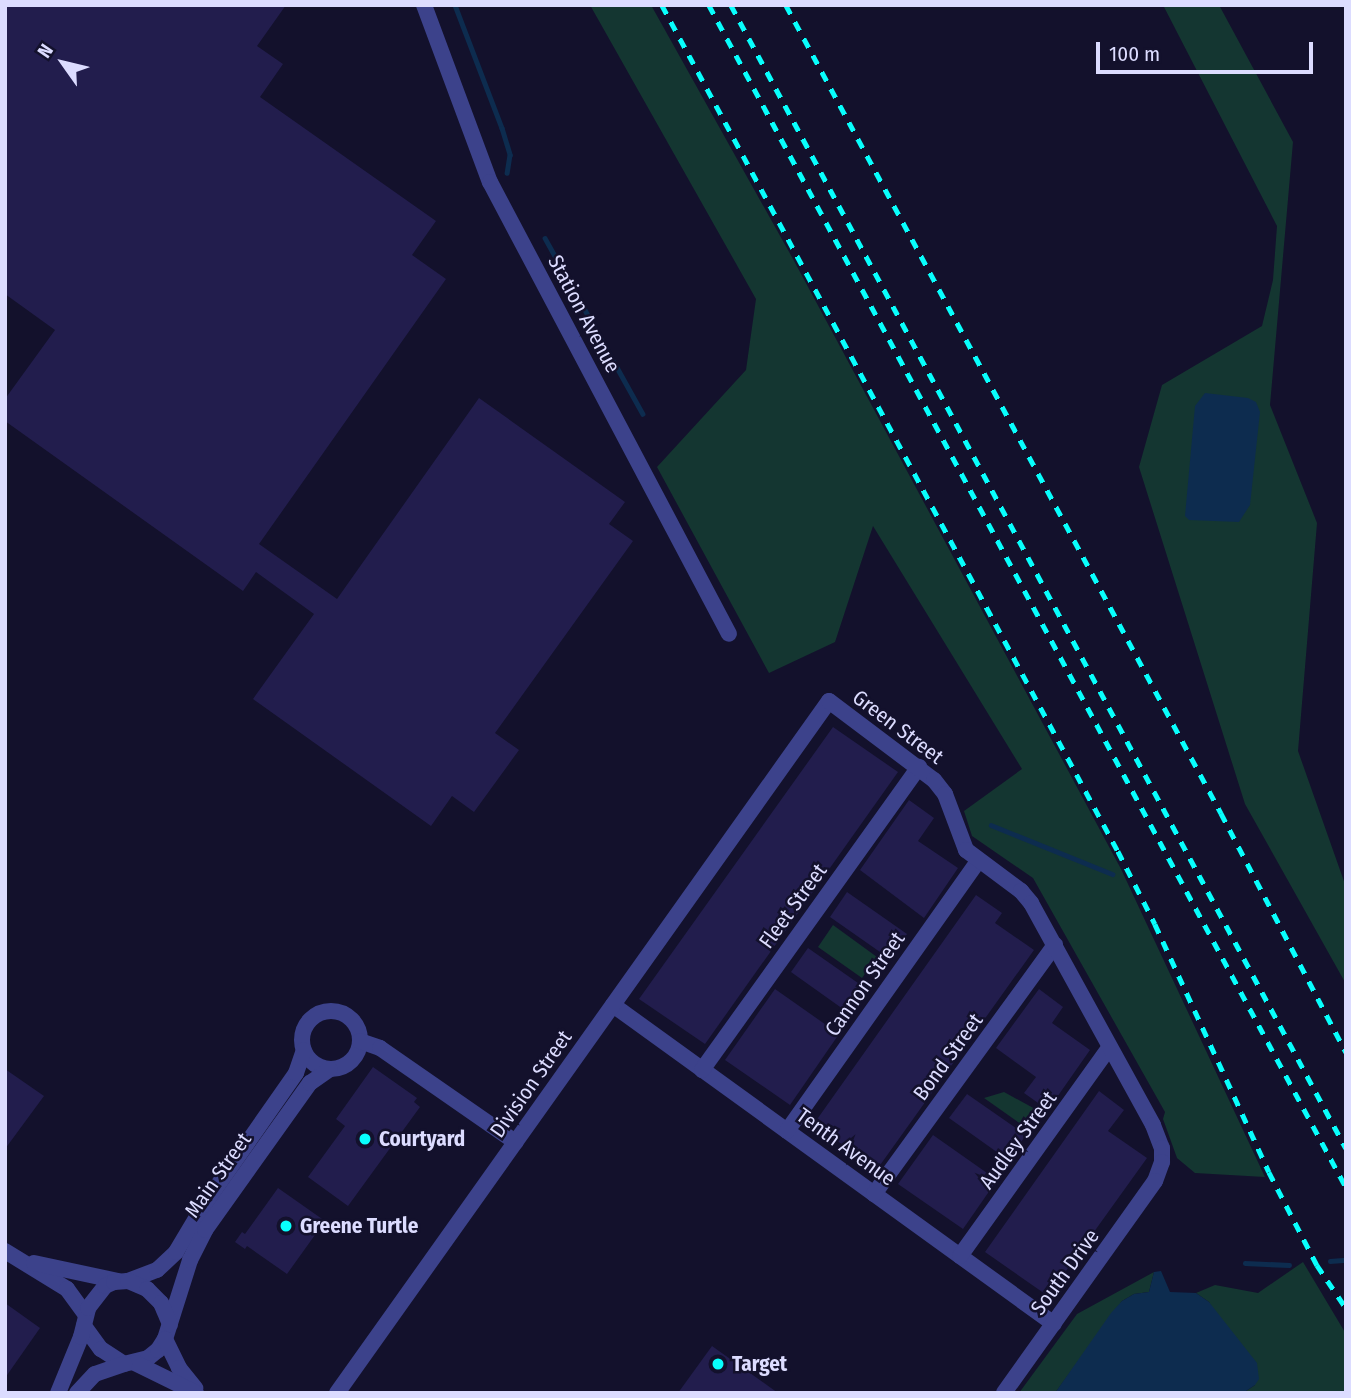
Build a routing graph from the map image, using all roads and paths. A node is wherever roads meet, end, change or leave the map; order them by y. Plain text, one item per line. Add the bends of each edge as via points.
1 (424, 5) edge
2 (729, 634) dead end
3 (919, 767) junction
4 (978, 861) junction
5 (1055, 945) junction
6 (613, 1005) junction
7 (360, 1041) junction
8 (1109, 1048) junction
9 (304, 1050) junction
10 (330, 1069) junction
11 (702, 1070) junction
12 (787, 1131) junction
13 (515, 1142) junction
14 (1158, 1175) joint
15 (874, 1194) junction
16 (5, 1251) edge
17 (960, 1256) junction
18 (25, 1262) junction
19 (124, 1281) junction
20 (85, 1320) junction
21 (1054, 1324) junction
22 (168, 1332) junction
23 (130, 1364) junction
24 (58, 1393) edge
25 (77, 1393) edge
26 (198, 1393) edge
27 (337, 1393) edge
28 (1004, 1393) edge

1 - 2 street, Station Avenue via 490,182
3 - 4 street, Green Street via 945,794 963,845
3 - 6 street, Green Street via 830,701
3 - 11 street, Fleet Street
4 - 5 street, Green Street via 1026,896
4 - 12 street, Cannon Street
5 - 8 street, Green Street
5 - 15 street, Bond Street
6 - 11 street, Tenth Avenue
6 - 13 street, Division Street
7 - 9 street via 358,1028 349,1019 324,1011 306,1025
7 - 10 street via 349,1062
7 - 13 street via 380,1048
8 - 14 street, Green Street via 1157,1134 1162,1155
8 - 17 street, Audley Street
9 - 10 street via 315,1063
9 - 19 street, Main Street via 296,1073 176,1252 157,1270
10 - 22 street, Main Street via 310,1083 212,1219 190,1259
11 - 12 street, Tenth Avenue
12 - 15 street, Tenth Avenue
13 - 27 street, Division Street
14 - 21 street, South Drive
15 - 17 street, Tenth Avenue
16 - 18 street
17 - 21 street, Tenth Avenue
18 - 19 street
18 - 20 street via 67,1289
19 - 20 street via 100,1290
19 - 22 street via 156,1297
20 - 23 street via 101,1349
20 - 24 street
21 - 28 street, South Drive
22 - 23 street via 148,1358
22 - 26 street via 179,1368
23 - 25 street via 95,1374
23 - 26 street

